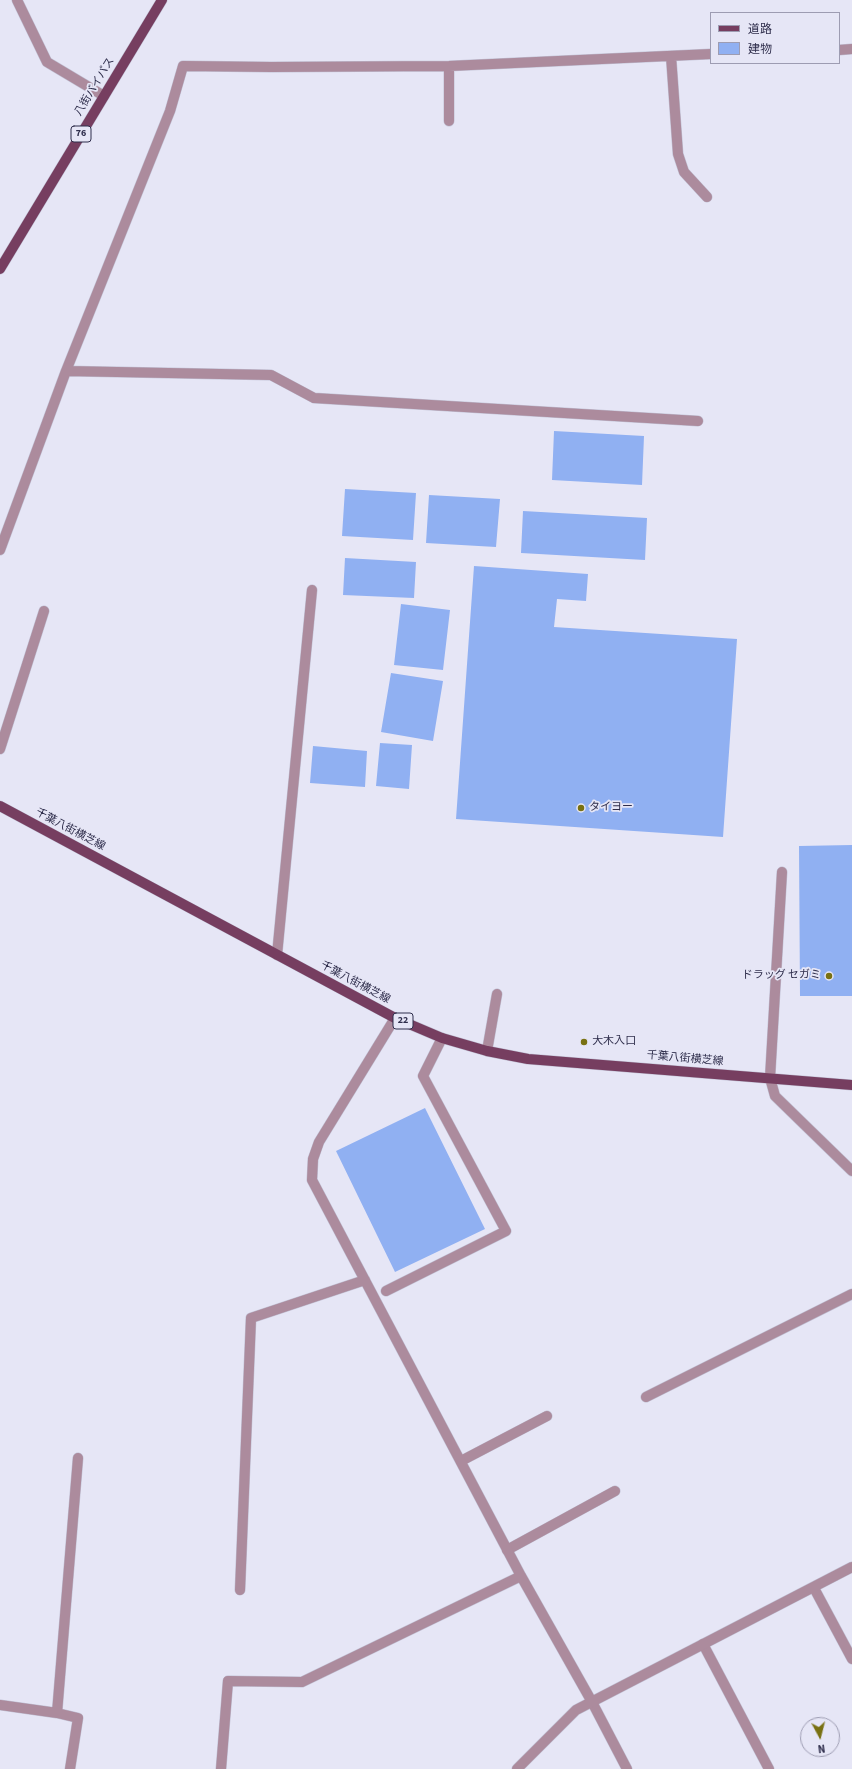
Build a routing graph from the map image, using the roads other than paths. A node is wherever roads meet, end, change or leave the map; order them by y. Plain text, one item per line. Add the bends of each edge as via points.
1 (16, 0) edge
2 (162, 0) edge
3 (852, 49) edge
4 (840, 50) edge
5 (710, 54) edge
6 (671, 56) junction
7 (449, 66) junction
8 (104, 96) junction
9 (449, 121) dead end
10 (707, 197) dead end
11 (0, 269) edge
12 (66, 371) junction
13 (698, 421) dead end
14 (0, 550) edge
15 (312, 590) dead end
16 (44, 611) dead end
17 (0, 749) edge
18 (0, 806) edge
19 (782, 872) dead end
20 (278, 955) junction
21 (497, 994) dead end
22 (395, 1018) junction
23 (442, 1038) junction
24 (487, 1051) junction
25 (770, 1078) junction
26 (852, 1085) edge
27 (852, 1171) edge
28 (365, 1280) junction
29 (386, 1291) dead end
30 (852, 1294) edge
31 (646, 1397) dead end
32 (547, 1416) dead end
33 (78, 1458) dead end
34 (461, 1461) junction
35 (615, 1491) dead end
36 (508, 1550) junction
37 (852, 1567) edge
38 (522, 1576) junction
39 (814, 1588) junction
40 (240, 1590) dead end
41 (703, 1644) junction
42 (852, 1660) edge
43 (592, 1702) junction
44 (0, 1705) edge
45 (57, 1713) junction
46 (70, 1769) edge
47 (221, 1769) edge
48 (516, 1769) edge
49 (626, 1769) edge
50 (769, 1769) edge

1 - 8 street via 47,62
2 - 8 main road, 八街バイパス / 76
3 - 4 street
5 - 6 street
6 - 7 street
6 - 10 street via 678,154 684,172
7 - 9 street
7 - 12 street via 184,66 170,111
8 - 11 main road, 八街バイパス / 76
12 - 13 street via 271,375 314,398
12 - 14 street
15 - 20 street
16 - 17 street
18 - 20 main road, 千葉八街横芝線 / 22
19 - 25 street
20 - 22 main road, 千葉八街横芝線 / 22
21 - 24 street
22 - 23 main road, 千葉八街横芝線 / 22
22 - 28 street via 319,1142 313,1159 312,1180
23 - 24 main road, 千葉八街横芝線 / 22
23 - 29 street via 423,1076 506,1231
24 - 25 main road, 千葉八街横芝線 / 22 via 528,1059
25 - 26 main road, 千葉八街横芝線 / 22
25 - 27 street via 775,1096
28 - 34 street
28 - 40 street via 251,1318
30 - 31 street
32 - 34 street
33 - 45 street
34 - 36 street
35 - 36 street
36 - 38 street
37 - 39 street
38 - 43 street
38 - 47 street via 302,1682 228,1681
39 - 41 street
39 - 42 street
41 - 43 street
41 - 50 street
43 - 48 street via 576,1710
43 - 49 street
44 - 45 street
45 - 46 street via 78,1718

